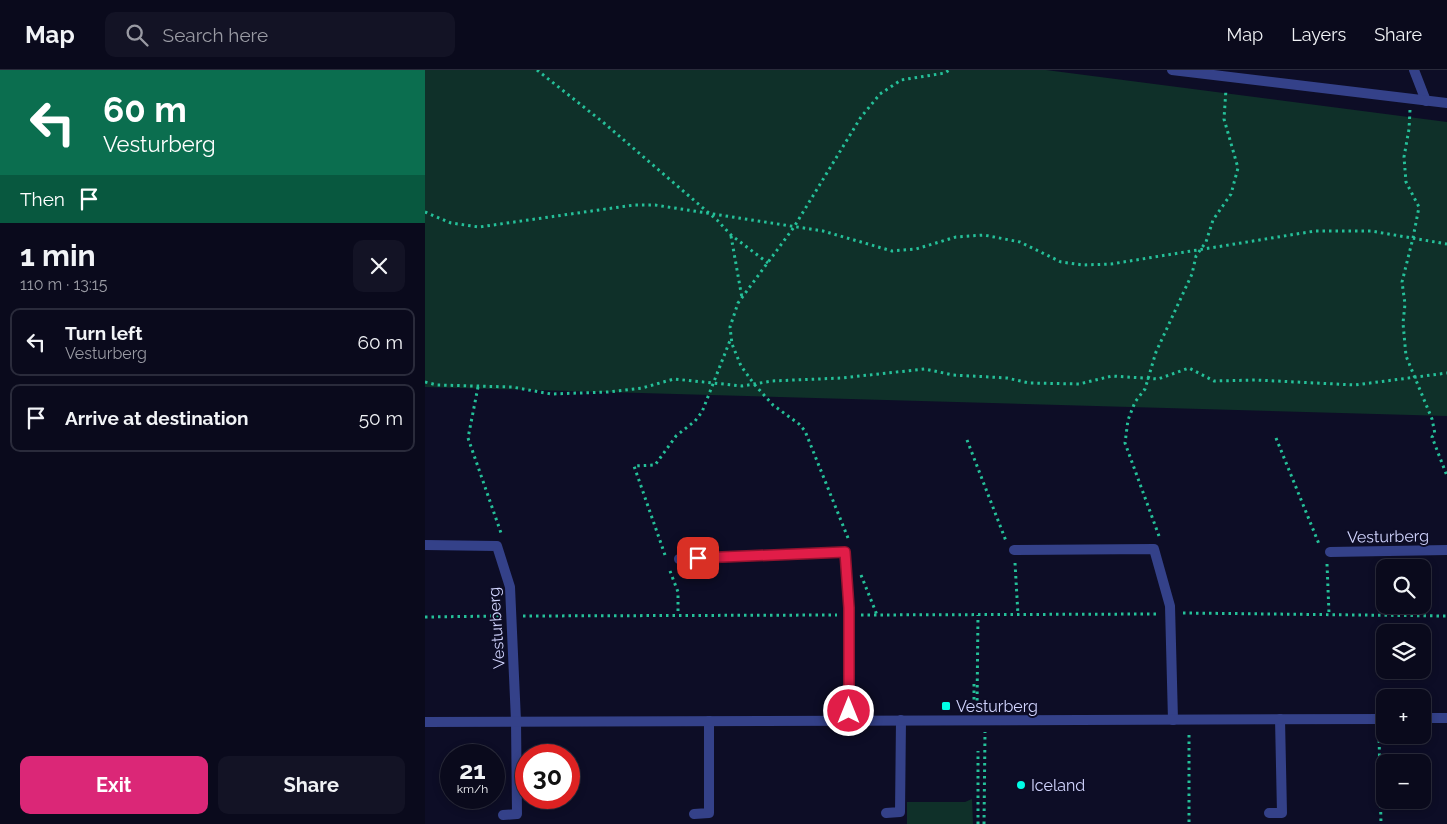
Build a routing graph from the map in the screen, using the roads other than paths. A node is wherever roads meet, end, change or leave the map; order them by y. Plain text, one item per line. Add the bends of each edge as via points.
1 (1172, 70) edge
2 (1414, 70) edge
3 (1426, 101) junction
4 (1447, 103) edge
5 (425, 546) edge
6 (1447, 550) edge
7 (1012, 553) road end
8 (1326, 554) road end
9 (679, 559) dead end
10 (1431, 718) edge
11 (1447, 718) edge
12 (1280, 719) junction
13 (1376, 719) edge
14 (849, 720) junction
15 (901, 720) junction
16 (1173, 720) junction
17 (516, 721) junction
18 (709, 721) junction
19 (425, 722) edge
20 (886, 813) dead end
21 (1269, 813) dead end
22 (694, 814) dead end
23 (503, 815) dead end

1 - 3 street
2 - 3 street
3 - 4 street
5 - 17 street, Vesturberg via 497,546 510,587
6 - 8 street, Vesturberg
7 - 16 street via 1154,549 1170,606
9 - 14 street via 845,552 849,608
10 - 11 street
12 - 13 street
12 - 16 street
12 - 21 street via 1282,813
14 - 15 street
14 - 18 street
15 - 16 street
15 - 20 street via 900,812
17 - 18 street
17 - 19 street
17 - 23 street, Vesturberg via 517,814
18 - 22 street via 709,813

